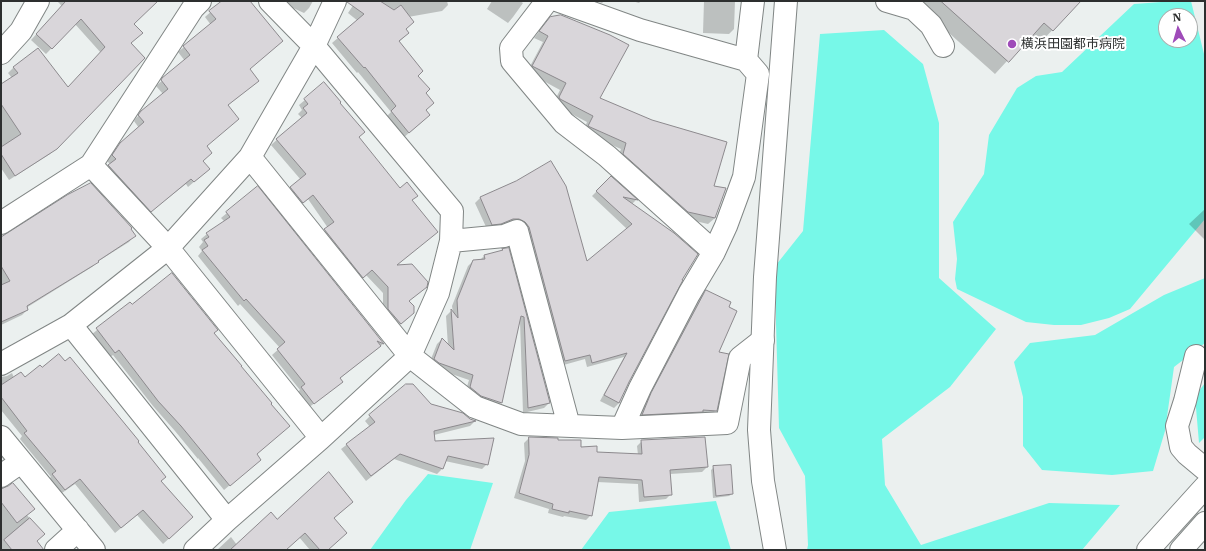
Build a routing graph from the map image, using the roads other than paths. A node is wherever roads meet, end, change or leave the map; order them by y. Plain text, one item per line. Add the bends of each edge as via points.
1 (38, 1) edge
2 (200, 1) edge
3 (270, 1) edge
4 (335, 1) edge
5 (547, 1) edge
6 (560, 1) edge
7 (753, 1) edge
8 (786, 1) edge
9 (887, 1) edge
10 (314, 46) junction
11 (943, 46) dead end
12 (1, 53) edge
13 (746, 60) junction
14 (250, 157) junction
15 (91, 165) junction
16 (1, 224) edge
17 (451, 241) junction
18 (168, 248) junction
19 (714, 252) junction
20 (71, 325) junction
21 (763, 340) junction
22 (410, 356) junction
23 (1196, 356) dead end
24 (1, 364) edge
25 (569, 426) junction
26 (622, 428) junction
27 (1, 437) edge
28 (321, 438) junction
29 (21, 462) junction
30 (1205, 469) edge
31 (1, 476) edge
32 (1205, 487) edge
33 (227, 520) junction
34 (1205, 523) edge
35 (78, 530) junction
36 (56, 550) edge
37 (94, 550) edge
38 (196, 550) edge
39 (775, 550) edge
40 (1148, 550) edge
41 (1181, 550) edge

1 - 12 main road via 21,31
2 - 15 main road
3 - 10 main road
4 - 10 main road
5 - 19 main road via 511,48 512,61 564,123 606,156
6 - 13 main road via 640,30
7 - 13 main road
8 - 21 main road via 765,276
9 - 11 main road via 914,9 931,25
10 - 14 main road
10 - 17 main road via 452,211
13 - 19 main road via 758,74 744,177
14 - 18 main road
14 - 22 main road
15 - 16 main road
15 - 18 main road
17 - 22 main road via 438,293
17 - 25 main road via 504,236 517,231
18 - 20 main road
18 - 28 main road
19 - 26 main road via 689,294
20 - 24 main road
20 - 33 main road
21 - 26 main road via 740,358 727,423
21 - 39 main road via 759,430 763,481
22 - 25 main road via 475,407 521,424
22 - 28 main road
23 - 30 main road via 1177,426 1181,447
25 - 26 main road
27 - 29 main road
28 - 33 main road
29 - 31 main road
29 - 35 main road
32 - 40 main road
33 - 38 main road
34 - 41 main road
35 - 36 main road
35 - 37 main road

